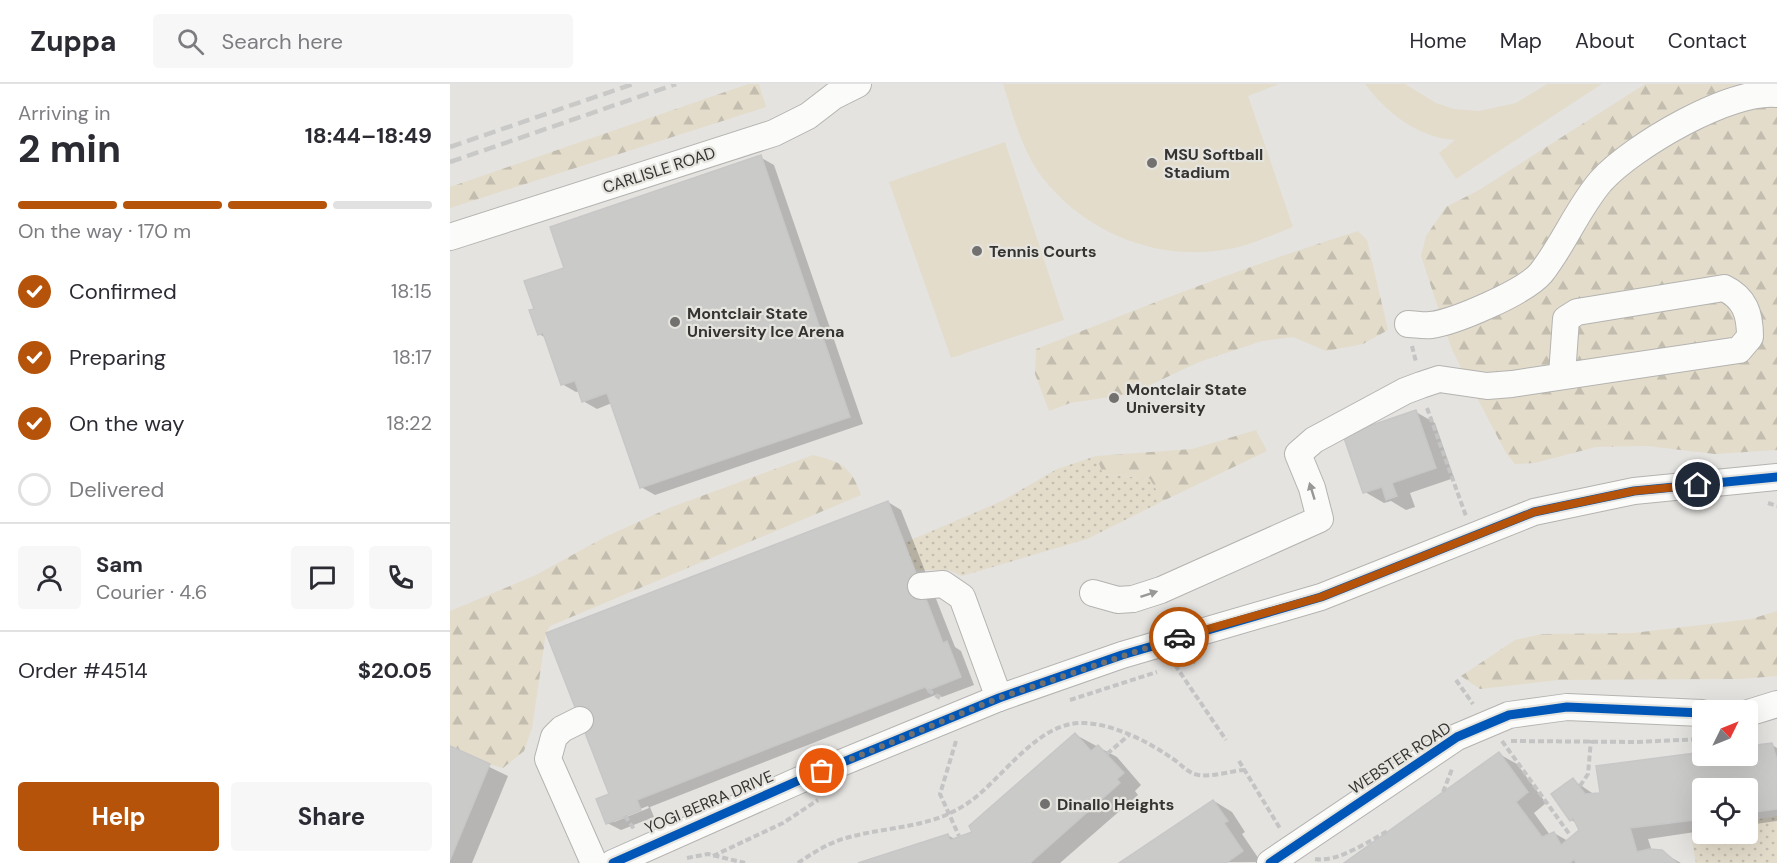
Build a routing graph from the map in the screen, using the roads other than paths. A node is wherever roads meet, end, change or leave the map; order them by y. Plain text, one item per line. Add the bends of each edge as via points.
1 (858, 84) edge
2 (1777, 94) edge
3 (450, 237) edge
4 (1408, 324) road end
5 (1562, 375) junction
6 (1777, 477) edge
7 (921, 586) dead end
8 (1093, 593) dead end
9 (999, 698) junction
10 (1777, 704) edge
11 (1758, 710) edge
12 (1692, 713) edge
13 (580, 720) dead end
14 (594, 863) edge
15 (613, 863) edge
16 (1270, 863) edge

1 - 3 street, CARLISLE ROAD via 774,133
2 - 4 street via 1760,92 1709,109 1628,159 1602,180 1539,275 1518,291 1431,325
5 - 5 street via 1739,350 1750,337 1750,320 1744,303 1724,288 1577,312 1566,319
8 -> 5 street via 1118,600 1142,596 1320,519 1298,454 1314,440 1405,391 1439,379 1487,386
6 - 9 street, YOGI BERRA DRIVE via 1634,491 1534,512 1321,597 1122,655
7 - 9 street via 943,584 962,597
9 - 15 street, YOGI BERRA DRIVE
10 - 11 street
12 - 16 street, WEBSTER ROAD via 1567,707 1509,715 1457,737
13 - 14 street via 554,737 548,759

